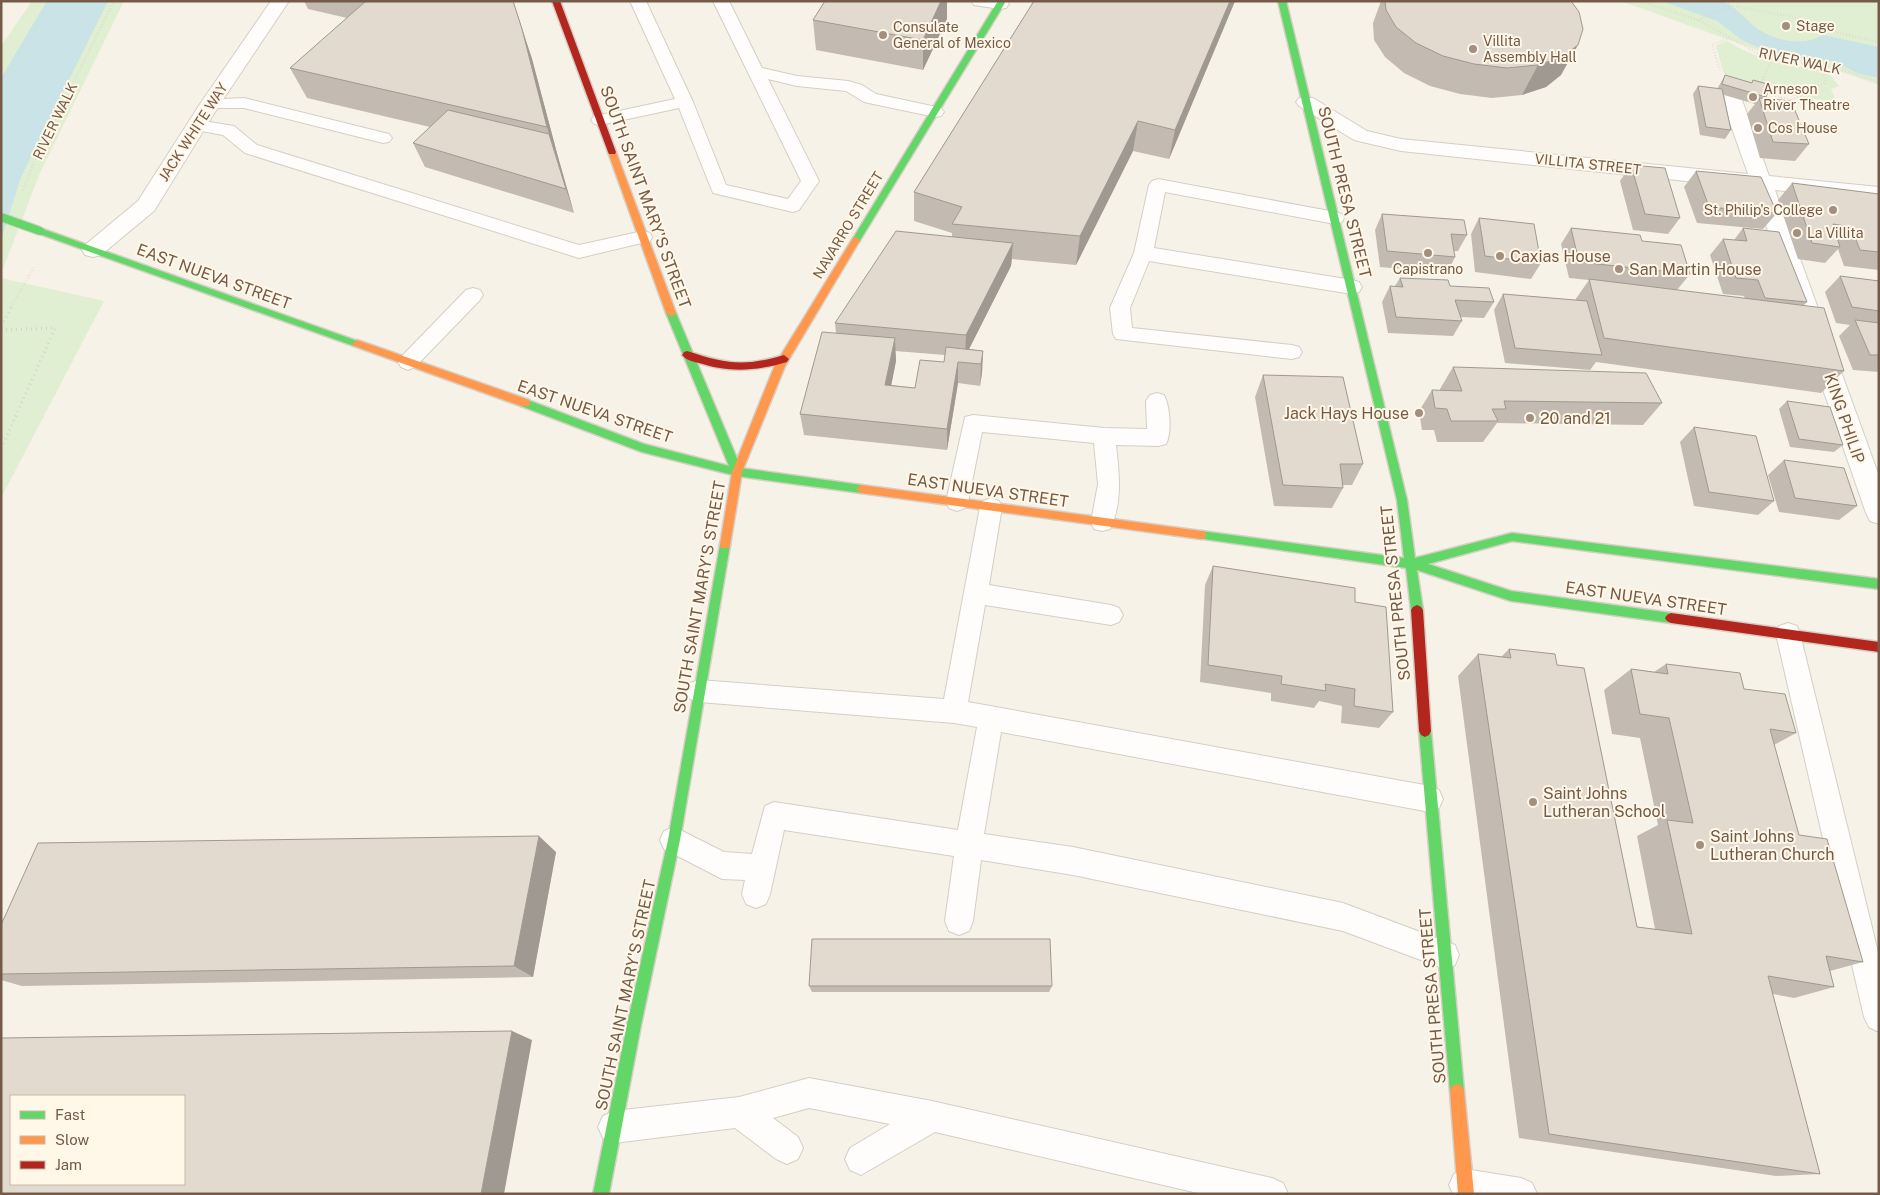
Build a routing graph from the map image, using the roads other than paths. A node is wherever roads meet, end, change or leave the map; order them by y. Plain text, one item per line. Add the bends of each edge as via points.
1 (280, 1) edge
2 (556, 1) edge
3 (638, 1) edge
4 (721, 1) edge
5 (980, 1) edge
6 (1282, 1) edge
7 (1001, 3) edge
8 (756, 71) junction
9 (1731, 97) edge
10 (685, 102) junction
11 (1306, 102) junction
12 (210, 104) junction
13 (935, 112) junction
14 (600, 120) junction
15 (197, 125) junction
16 (383, 138) dead end
17 (1762, 182) junction
18 (1879, 194) edge
19 (1, 217) edge
20 (1335, 218) junction
21 (643, 237) junction
22 (93, 250) junction
23 (1143, 253) junction
24 (1352, 287) junction
25 (473, 295) dead end
26 (1292, 352) dead end
27 (687, 355) junction
28 (784, 359) junction
29 (408, 362) junction
30 (1156, 401) dead end
31 (1104, 436) junction
32 (737, 472) junction
33 (957, 502) junction
34 (991, 507) junction
35 (1879, 513) edge
36 (1102, 522) junction
37 (1412, 564) junction
38 (1879, 584) edge
39 (975, 593) junction
40 (1111, 615) dead end
41 (1788, 634) junction
42 (1879, 647) edge
43 (699, 691) junction
44 (954, 711) junction
45 (991, 718) junction
46 (1430, 799) junction
47 (674, 840) junction
48 (969, 844) junction
49 (763, 868) junction
50 (756, 894) dead end
51 (960, 921) dead end
52 (1445, 955) junction
53 (1879, 1017) edge
54 (739, 1112) junction
55 (932, 1116) junction
56 (614, 1127) junction
57 (787, 1148) dead end
58 (860, 1160) dead end
59 (1466, 1189) edge
60 (601, 1194) edge
61 (1272, 1194) edge
62 (1521, 1194) edge

1 - 12 street, JACK WHITE WAY
2 - 14 street, SOUTH SAINT MARY'S STREET
3 - 10 lane
4 - 8 lane
5 - 7 street
6 - 11 street, SOUTH PRESA STREET
7 - 13 street, NAVARRO STREET
8 - 10 lane via 810,181 793,206 719,189
8 - 13 lane via 805,82 810,90 857,100 870,98
9 - 17 street, KING PHILIP
10 - 14 lane
11 - 17 street, VILLITA STREET via 1361,136 1401,145
11 - 20 street, SOUTH PRESA STREET
12 - 15 street, JACK WHITE WAY
12 - 16 lane via 244,103
13 - 28 street, NAVARRO STREET
14 - 21 street, SOUTH SAINT MARY'S STREET
15 - 21 lane via 228,130 251,149 579,252
15 - 22 street, JACK WHITE WAY via 146,206
17 - 18 street, VILLITA STREET
17 - 35 street, KING PHILIP
19 - 22 street, EAST NUEVA STREET, bridge
20 - 23 lane via 1158,185
20 - 24 street, SOUTH PRESA STREET
21 - 27 street, SOUTH SAINT MARY'S STREET
22 - 29 street, EAST NUEVA STREET
23 - 24 lane
23 - 26 lane via 1120,308 1122,334
24 - 37 street, SOUTH PRESA STREET via 1402,500
25 - 29 lane
27 - 28 street via 733,369 767,365
27 - 32 street, SOUTH SAINT MARY'S STREET
28 - 32 street, NAVARRO STREET via 765,398
29 - 32 street, EAST NUEVA STREET via 642,448
30 - 31 lane via 1158,438
31 - 33 lane via 973,423
31 - 36 lane via 1109,484
32 - 33 street, EAST NUEVA STREET
32 - 43 street, SOUTH SAINT MARY'S STREET
33 - 34 street, EAST NUEVA STREET
34 - 36 street, EAST NUEVA STREET
34 - 39 lane
36 - 37 street, EAST NUEVA STREET
37 - 38 street, EAST NUEVA STREET via 1512,537
37 - 41 street, EAST NUEVA STREET via 1511,596
37 - 46 street, SOUTH PRESA STREET
39 - 40 lane
39 - 44 lane
41 - 42 street, EAST NUEVA STREET
41 - 53 lane
43 - 44 lane
43 - 47 street, SOUTH SAINT MARY'S STREET
44 - 45 lane
45 - 46 lane
45 - 48 lane
46 - 52 street, SOUTH PRESA STREET
47 - 49 lane via 722,865
47 - 56 street, SOUTH SAINT MARY'S STREET
48 - 49 lane via 774,815
48 - 51 lane
48 - 52 lane via 1073,861 1343,916
49 - 50 lane
52 - 59 street, SOUTH PRESA STREET
54 - 55 lane via 809,1093
54 - 56 lane
54 - 57 lane
55 - 58 lane
55 - 61 lane
56 - 60 street, SOUTH SAINT MARY'S STREET
59 - 62 lane

